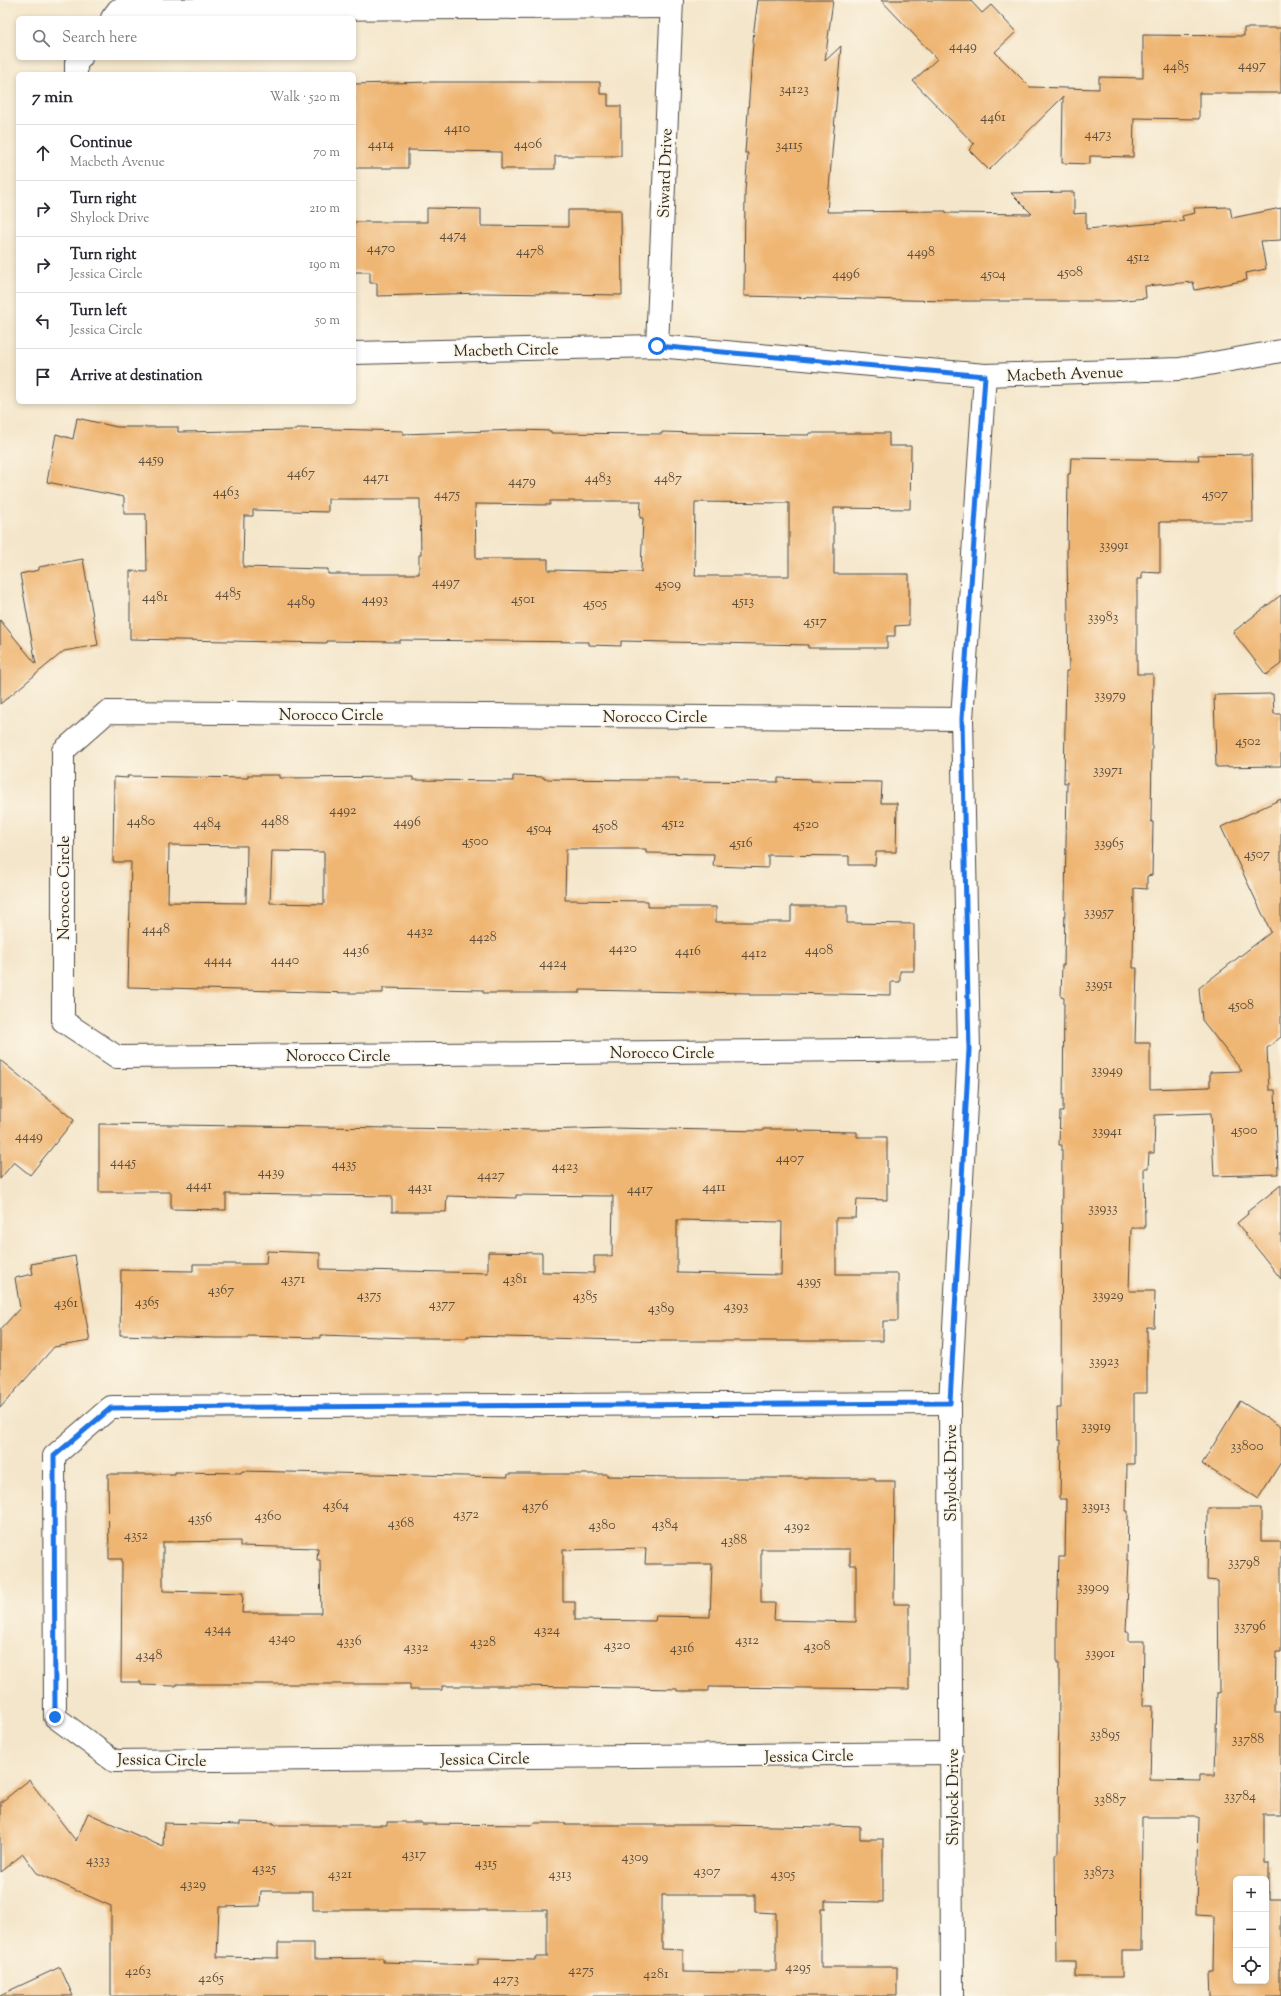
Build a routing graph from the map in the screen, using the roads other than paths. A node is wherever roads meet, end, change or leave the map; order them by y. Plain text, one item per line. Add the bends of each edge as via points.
1 (671, 4) edge
2 (114, 16) edge
3 (79, 60) edge
4 (76, 72) edge
5 (657, 346) junction
6 (1281, 352) edge
7 (356, 353) edge
8 (985, 376) junction
9 (962, 719) junction
10 (969, 1049) junction
11 (950, 1403) junction
12 (952, 1753) junction
13 (952, 1996) edge

1 - 2 street via 118,10
1 - 5 street, Siward Drive
3 - 4 street
5 - 7 street, Macbeth Circle
5 - 8 street, Macbeth Avenue
6 - 8 street, Macbeth Avenue via 1180,369
8 - 9 street, Shylock Drive
9 - 10 street, Shylock Drive
9 - 10 street, Norocco Circle via 107,712 63,752 63,1021 117,1056
10 - 11 street, Shylock Drive
11 - 12 street, Shylock Drive
11 - 12 street, Jessica Circle via 111,1408 54,1456 55,1717 114,1761
12 - 13 street, Shylock Drive

